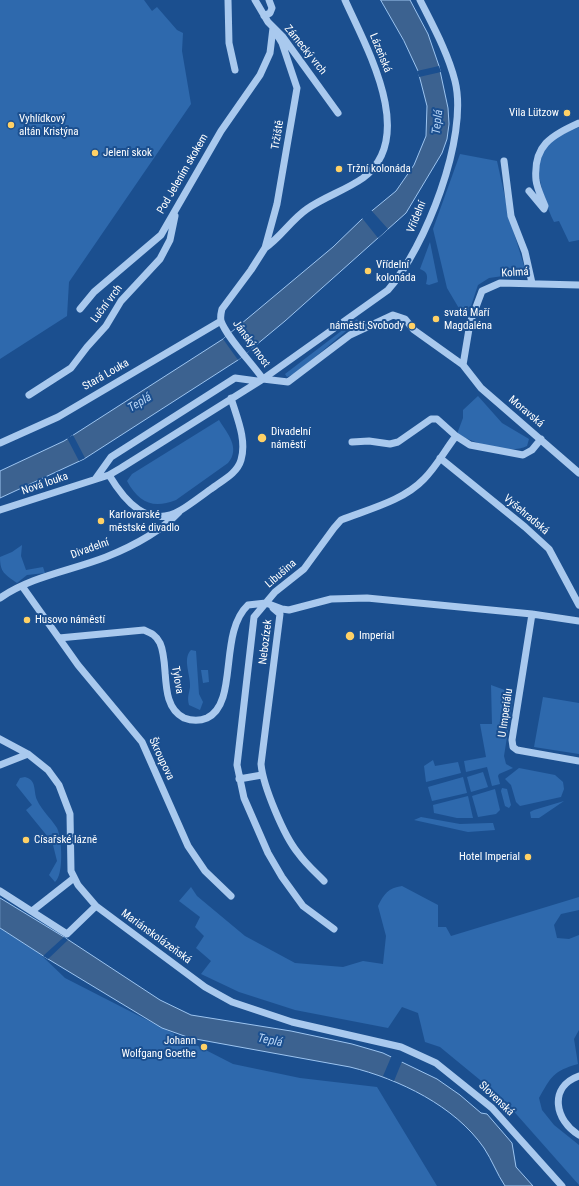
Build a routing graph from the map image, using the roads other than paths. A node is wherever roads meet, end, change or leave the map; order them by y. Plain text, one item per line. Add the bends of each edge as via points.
1 (228, 0) edge
2 (255, 0) edge
3 (269, 0) edge
4 (345, 0) edge
5 (420, 0) edge
6 (264, 16) junction
7 (273, 28) junction
8 (235, 70) dead end
9 (338, 113) dead end
10 (388, 116) joint
11 (579, 123) edge
12 (504, 161) dead end
13 (529, 191) dead end
14 (177, 208) junction
15 (265, 248) junction
16 (532, 283) junction
17 (579, 285) edge
18 (80, 309) dead end
19 (222, 322) junction
20 (463, 364) junction
21 (260, 380) junction
22 (29, 395) dead end
23 (231, 398) junction
24 (456, 436) junction
25 (541, 439) junction
26 (352, 442) dead end
27 (0, 443) edge
28 (440, 458) junction
29 (579, 473) edge
30 (108, 475) junction
31 (96, 478) junction
32 (0, 510) edge
33 (180, 511) junction
34 (22, 586) junction
35 (0, 598) edge
36 (266, 603) junction
37 (579, 605) edge
38 (532, 614) junction
39 (579, 621) edge
40 (59, 638) junction
41 (0, 739) edge
42 (28, 754) junction
43 (579, 761) edge
44 (0, 765) edge
45 (262, 775) junction
46 (239, 779) junction
47 (74, 878) junction
48 (324, 881) dead end
49 (0, 891) edge
50 (231, 896) dead end
51 (96, 906) junction
52 (32, 911) junction
53 (334, 929) dead end
54 (401, 1047) joint
55 (579, 1076) edge
56 (579, 1135) edge
57 (562, 1186) edge

1 - 8 street via 229,43
2 - 6 street, Zámecký vrch
3 - 6 street via 272,8 270,13
4 - 10 street, Lázeňská via 376,66
5 - 21 street, Vřídelní via 450,66 455,82 458,115 456,138 448,167 420,240 401,275 388,290
6 - 7 street, Zámecký vrch
7 - 9 street, Zámecký vrch via 283,37
7 - 14 street, Pod Jelením skokem via 270,54 260,75 221,131
7 - 15 street, Tržiště via 282,43 297,88 277,204
10 - 15 street, Tržiště via 387,140 379,162 362,178 308,208
11 - 13 street via 556,134 538,153 536,180 544,209
12 - 16 street via 511,216 525,252
14 - 18 street, Pod Jelením skokem via 161,235 94,292
14 - 22 street, Luční vrch via 170,240 160,259 121,301 106,326 71,368
15 - 19 street, Tržiště via 222,309
16 - 17 street, Kolmá
16 - 20 street, Kolmá via 500,283 482,291 470,323
19 - 21 street, Jánský most
19 - 27 street, Stará Louka via 58,417
20 - 21 street via 414,330 405,319 393,315 350,335 288,382
20 - 25 street, Moravská via 481,388
21 - 23 street
21 - 31 street via 235,378 110,457
23 - 30 street
23 - 33 street via 242,435 243,447 237,469
24 - 25 street via 470,445 523,455 532,450
24 - 26 street via 437,419 431,418 398,442
24 - 28 street, Libušina
25 - 29 street, Moravská
28 - 36 street, Libušina via 423,480 403,495 341,520 304,569 275,592
28 - 37 street, Vyšehradská via 549,549
30 - 31 street
30 - 33 street via 134,508 161,515
31 - 32 street, Nová louka
33 - 34 street, Divadelní via 168,524 106,557 43,576
34 - 35 street
34 - 40 street
36 - 38 street, Libušina via 282,610 289,610 331,599 367,598
36 - 40 street, Tylova via 248,605 240,615 232,640 222,702 213,714 197,721 182,717 172,707 160,643 153,634 144,630
36 - 45 street, Nebozízek via 280,614 261,764
36 - 46 street, Nebozízek via 254,617 237,765
38 - 39 street, Libušina
38 - 43 street, U Imperiálu via 513,747 517,750
40 - 50 street, Škroupova via 142,742 192,852 205,871
41 - 42 street, Mariánskolázeňská
42 - 44 street
42 - 47 street, Mariánskolázeňská via 48,770 59,785 71,828 70,866
45 - 46 street
45 - 48 street, Nebozízek via 297,853
46 - 53 street, Nebozízek via 250,812 282,877 303,906
47 - 51 street, Mariánskolázeňská
47 - 52 street
49 - 52 street
51 - 52 street via 68,934
51 - 54 street, Mariánskolázeňská via 205,987 232,1002 292,1022
54 - 57 street, Slovenská via 436,1063 469,1088 492,1108
55 - 56 street via 563,1086 558,1103 565,1123

